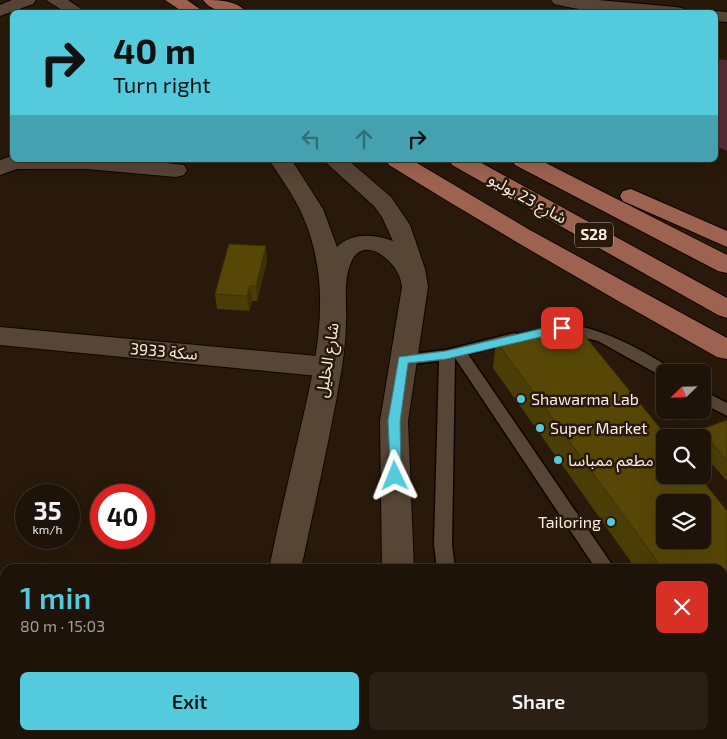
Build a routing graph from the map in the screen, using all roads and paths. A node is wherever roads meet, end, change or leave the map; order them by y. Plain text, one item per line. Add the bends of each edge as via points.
1 (27, 0) edge
2 (55, 0) edge
3 (174, 0) edge
4 (212, 0) edge
5 (560, 0) edge
6 (73, 10) edge
7 (192, 10) edge
8 (233, 10) edge
9 (652, 10) edge
10 (0, 11) edge
11 (282, 162) edge
12 (337, 162) edge
13 (400, 162) edge
14 (464, 162) edge
15 (527, 162) edge
16 (555, 162) edge
17 (0, 168) edge
18 (176, 170) dead end
19 (727, 240) edge
20 (727, 265) edge
21 (415, 287) junction
22 (334, 290) junction
23 (727, 309) edge
24 (548, 331) edge
25 (0, 336) edge
26 (525, 336) edge
27 (727, 350) edge
28 (452, 354) junction
29 (403, 360) junction
30 (656, 366) edge
31 (328, 367) junction
32 (711, 400) edge
33 (727, 410) edge
34 (285, 564) edge
35 (398, 564) edge
36 (445, 564) edge
37 (602, 564) edge

1 - 10 street
2 - 6 street
3 - 7 main road
4 - 8 main road
5 - 9 street
11 - 22 street, شارع الخليل via 311,206 327,249
12 - 21 street via 361,181 393,215 414,267
13 - 27 main road via 581,270
14 - 23 main road, شارع 23 يوليو / S28
15 - 20 main road, شارع 23 يوليو / S28
16 - 19 main road
17 - 18 street via 14,162 87,162
21 - 22 street via 403,258 394,249 382,243 370,243 348,250 342,257 335,273
21 - 29 street
22 - 31 street, شارع الخليل via 334,333
24 - 30 lane via 562,328 584,331 613,340
25 - 31 street, سكة 3933
26 - 28 lane
28 - 29 lane
28 - 36 lane via 447,395 443,544
28 - 37 lane
29 - 35 street via 394,421
31 - 34 street, شارع الخليل
32 - 33 lane

